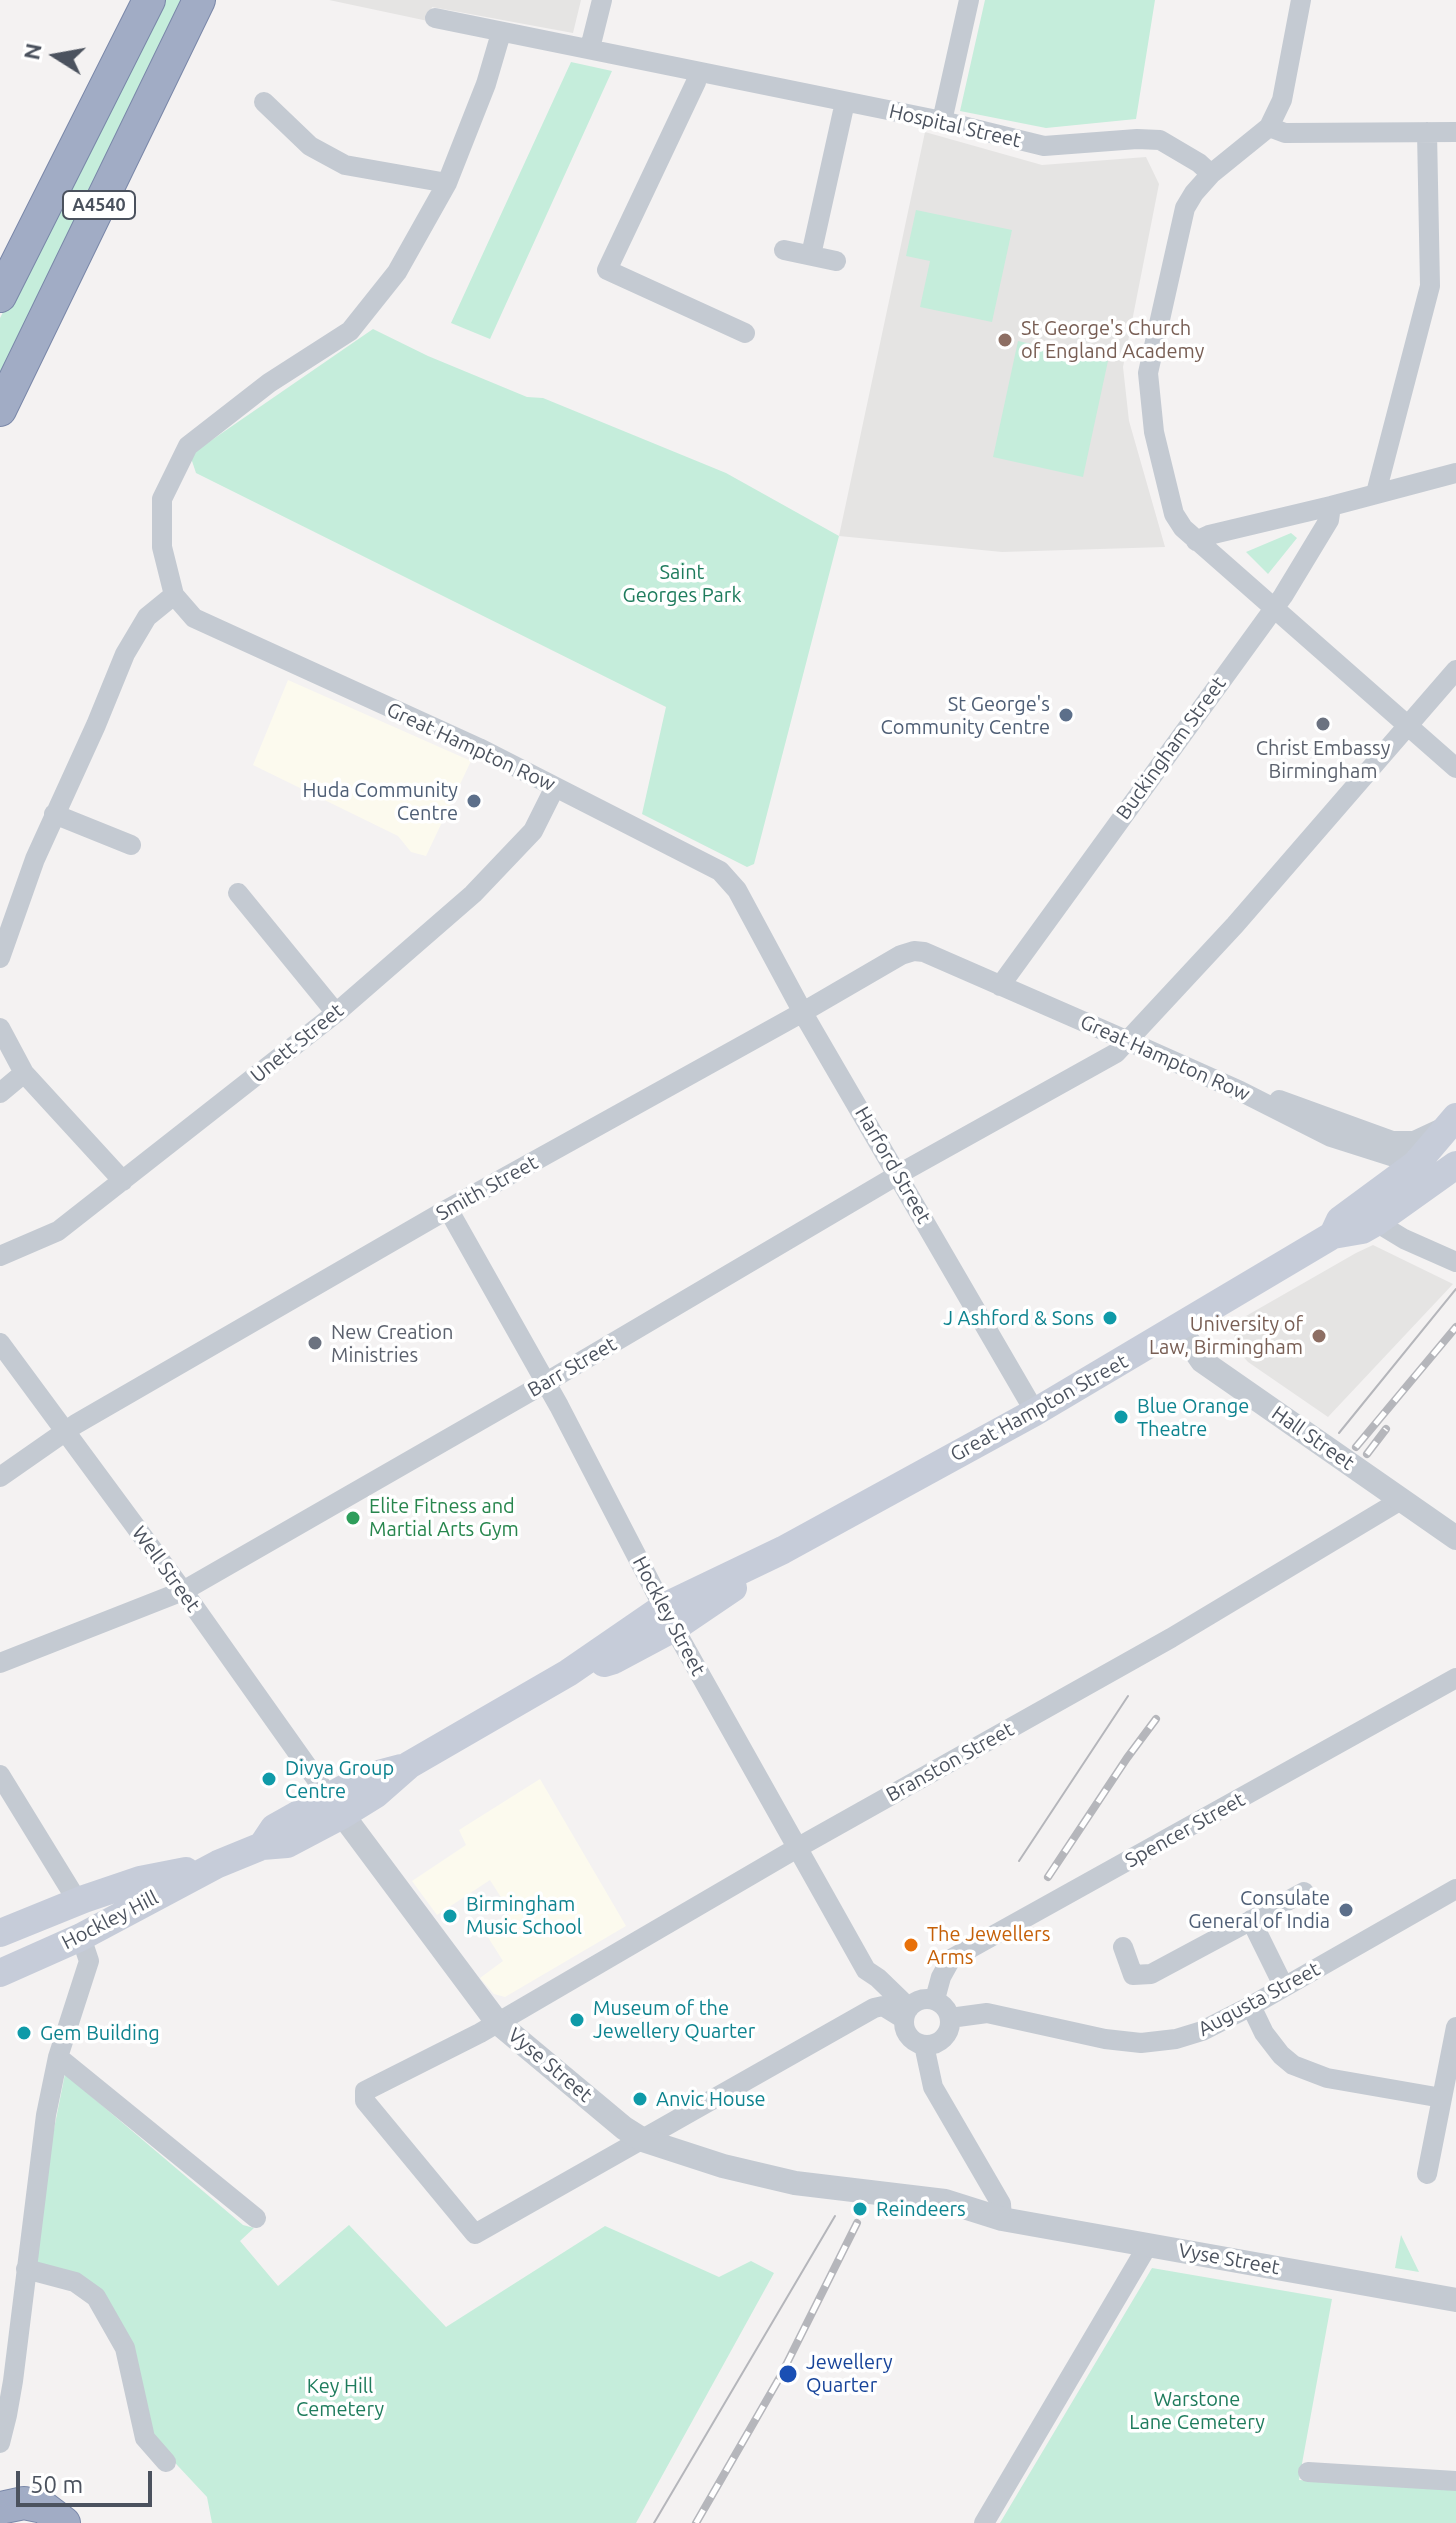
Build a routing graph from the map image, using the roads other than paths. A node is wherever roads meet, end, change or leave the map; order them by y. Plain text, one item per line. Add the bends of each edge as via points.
1 (149, 0) edge
2 (199, 0) edge
3 (602, 0) edge
4 (969, 0) edge
5 (1301, 0) edge
6 (435, 18) dead end
7 (501, 33) junction
8 (590, 48) junction
9 (698, 73) junction
10 (264, 102) dead end
11 (845, 102) junction
12 (942, 121) junction
13 (1269, 127) junction
14 (1427, 132) junction
15 (1456, 132) edge
16 (1211, 174) junction
17 (447, 183) junction
18 (784, 250) dead end
19 (811, 255) junction
20 (836, 261) dead end
21 (0, 296) edge
22 (745, 333) dead end
23 (0, 410) edge
24 (1456, 473) edge
25 (1376, 493) junction
26 (1331, 506) junction
27 (1196, 541) junction
28 (174, 595) junction
29 (1274, 608) junction
30 (1456, 670) edge
31 (1409, 725) junction
32 (1456, 768) edge
33 (555, 787) junction
34 (54, 814) junction
35 (131, 845) dead end
36 (238, 893) dead end
37 (753, 918) joint
38 (914, 951) joint
39 (0, 958) edge
40 (1000, 986) junction
41 (803, 1012) junction
42 (336, 1013) junction
43 (0, 1028) edge
44 (1128, 1041) junction
45 (24, 1073) junction
46 (1240, 1091) junction
47 (0, 1093) edge
48 (1454, 1129) edge
49 (1416, 1164) junction
50 (1452, 1171) edge
51 (899, 1175) junction
52 (123, 1181) junction
53 (448, 1209) junction
54 (1376, 1222) junction
55 (1333, 1235) junction
56 (0, 1256) edge
57 (1456, 1262) edge
58 (1179, 1328) junction
59 (0, 1343) edge
60 (545, 1382) junction
61 (1035, 1412) junction
62 (64, 1432) junction
63 (0, 1477) edge
64 (1401, 1500) junction
65 (1456, 1538) edge
66 (183, 1591) junction
67 (669, 1618) junction
68 (0, 1663) edge
69 (1456, 1678) edge
70 (0, 1775) edge
71 (335, 1806) junction
72 (797, 1848) junction
73 (218, 1864) junction
74 (1456, 1889) edge
75 (1304, 1892) dead end
76 (78, 1902) junction
77 (1251, 1920) junction
78 (0, 1933) edge
79 (81, 1937) junction
80 (1123, 1947) dead end
81 (866, 1970) junction
82 (0, 1973) edge
83 (1284, 1987) junction
84 (935, 1999) junction
85 (883, 2006) junction
86 (1251, 2006) junction
87 (907, 2013) junction
88 (950, 2018) junction
89 (497, 2022) junction
90 (1456, 2027) edge
91 (924, 2045) junction
92 (58, 2057) junction
93 (1442, 2098) junction
94 (643, 2140) junction
95 (1427, 2174) dead end
96 (256, 2218) dead end
97 (1002, 2219) junction
98 (1148, 2245) junction
99 (26, 2269) junction
100 (1456, 2300) edge
101 (3, 2414) edge
102 (0, 2443) edge
103 (166, 2462) dead end
104 (1308, 2472) dead end
105 (1456, 2481) edge
106 (8, 2497) edge
107 (64, 2523) edge
108 (984, 2523) edge

1 - 21 highway, A4540
2 - 23 highway, A4540
3 - 8 street
4 - 12 street
5 - 13 street via 1282,100
6 - 7 street, Hospital Street
7 - 8 street, Hospital Street
7 - 17 street
8 - 9 street, Hospital Street
9 - 11 street, Hospital Street
9 - 22 street via 607,270
10 - 17 street via 310,146 345,165
11 - 12 street, Hospital Street
11 - 19 street
12 - 16 street, Hospital Street via 1044,146 1160,140
13 - 14 street via 1285,133
13 - 16 street
14 - 15 street
14 - 25 street via 1430,286
16 - 27 street via 1185,208 1148,373 1154,432 1174,514
17 - 28 street via 397,272 350,331 269,383 188,446 162,499 162,547
18 - 19 street
19 - 20 street
24 - 25 street
25 - 26 street
26 - 27 street
26 - 29 street, Buckingham Street via 1329,520
27 - 29 street
28 - 33 street, Great Hampton Row via 194,618
28 - 34 street via 147,617 125,654
29 - 31 street
29 - 40 street, Buckingham Street
30 - 31 street, Barr Street
31 - 32 street
31 - 44 street, Barr Street
33 - 37 street, Great Hampton Row via 720,871
33 - 42 street, Unett Street via 533,831 473,894
34 - 35 street
34 - 39 street
36 - 42 street
37 - 41 street, Harford Street
38 - 40 street, Great Hampton Row
38 - 41 street, Smith Street
40 - 44 street, Great Hampton Row
41 - 51 street, Harford Street
41 - 53 street, Smith Street
42 - 52 street, Unett Street
43 - 45 street
44 - 46 street, Great Hampton Row
44 - 51 street, Barr Street via 1116,1053
45 - 47 street
45 - 52 street
46 - 48 street via 1295,1104 1392,1141 1414,1141
46 - 49 street, Great Hampton Row via 1331,1137
48 - 49 main road, Great Hampton Street
49 - 55 main road, Great Hampton Street via 1340,1220
50 - 54 main road, Great Hampton Street
51 - 60 street, Barr Street
51 - 61 street, Harford Street
52 - 56 street, Unett Street via 58,1231
53 - 60 street, Hockley Street
53 - 62 street, Smith Street
54 - 55 main road, Great Hampton Street
54 - 57 street
55 - 58 main road, Great Hampton Street
58 - 61 main road, Great Hampton Street
58 - 64 street, Hall Street via 1202,1361
59 - 62 street, Well Street
60 - 66 street, Barr Street
60 - 67 street, Hockley Street
61 - 67 main road, Great Hampton Street
62 - 63 street, Smith Street
62 - 66 street, Well Street
64 - 65 street, Hall Street
64 - 72 street, Branston Street via 1162,1643
66 - 68 street, Barr Street
66 - 71 street, Well Street
67 - 71 main road, Great Hampton Street via 409,1765 363,1778
67 - 72 street, Hockley Street
69 - 84 street, Spencer Street via 951,1959
70 - 76 street
71 - 73 main road, Hockley Hill via 287,1844 262,1846
71 - 89 street, Vyse Street
72 - 81 street, Hockley Street
72 - 89 street, Branston Street
73 - 76 main road, Hockley Hill via 140,1880
73 - 79 main road, Hockley Hill
74 - 83 street, Augusta Street
75 - 77 street
76 - 78 main road, Hockley Hill
77 - 80 street via 1151,1974 1133,1975
77 - 83 street
79 - 82 main road, Hockley Hill
79 - 92 street via 89,1961
81 - 85 street
81 - 87 street, Hockley Street
83 - 86 street, Augusta Street
84 - 87 street via 920,2000
84 - 88 street
85 - 87 street
85 - 94 street
86 - 88 street, Augusta Street via 1202,2031 1141,2043 987,2013
86 - 93 street via 1264,2033 1293,2065 1327,2078
87 - 91 street via 907,2033
88 - 91 street via 945,2038
89 - 94 street, Vyse Street
89 - 94 street, Branston Street via 365,2091 365,2101 475,2234
90 - 93 street
91 - 97 street via 933,2087 1001,2204
92 - 96 street
92 - 99 street
93 - 95 street
94 - 97 street, Vyse Street via 795,2183 945,2201
97 - 98 street, Vyse Street
98 - 100 street, Vyse Street
98 - 108 street
99 - 101 street
99 - 103 street via 75,2282 96,2297 125,2348 145,2438
101 - 102 street
104 - 105 street
106 - 107 highway via 43,2507

